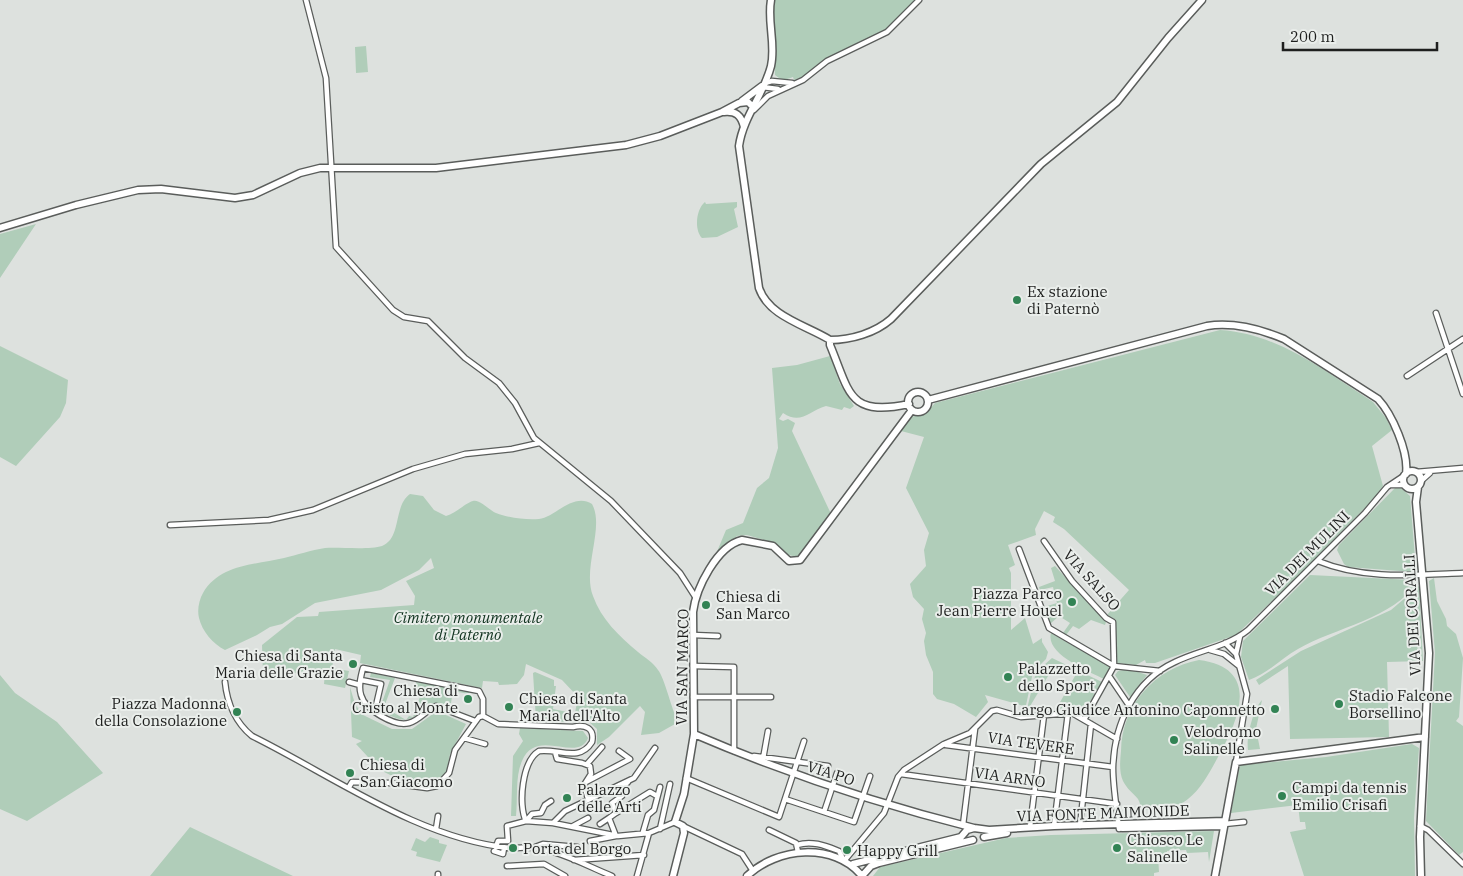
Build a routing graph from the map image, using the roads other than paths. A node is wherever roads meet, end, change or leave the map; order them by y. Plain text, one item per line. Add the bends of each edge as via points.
1 (306, 0) edge
2 (771, 0) edge
3 (919, 0) edge
4 (1202, 0) edge
5 (770, 68) junction
6 (780, 82) junction
7 (796, 84) junction
8 (763, 85) junction
9 (782, 88) junction
10 (739, 103) junction
11 (752, 108) junction
12 (722, 112) junction
13 (733, 112) junction
14 (745, 124) junction
15 (332, 166) junction
16 (0, 228) edge
17 (1436, 313) dead end
18 (1463, 339) edge
19 (830, 340) junction
20 (1448, 349) junction
21 (1407, 376) dead end
22 (1461, 379) edge
23 (1463, 394) edge
24 (928, 400) junction
25 (911, 407) junction
26 (539, 442) junction
27 (1463, 468) edge
28 (1434, 471) junction
29 (1410, 473) junction
30 (1420, 484) junction
31 (1390, 485) junction
32 (1407, 487) junction
33 (1416, 502) junction
34 (170, 525) dead end
35 (1044, 541) dead end
36 (1020, 549) dead end
37 (1318, 561) junction
38 (1463, 573) edge
39 (1423, 575) junction
40 (696, 598) junction
41 (693, 635) junction
42 (718, 636) dead end
43 (1240, 636) junction
44 (1225, 643) junction
45 (1209, 649) junction
46 (1236, 654) junction
47 (1232, 660) junction
48 (693, 666) junction
49 (1114, 666) junction
50 (1239, 666) junction
51 (1160, 671) junction
52 (1109, 676) junction
53 (225, 682) dead end
54 (349, 682) dead end
55 (360, 682) junction
56 (694, 697) junction
57 (734, 697) junction
58 (772, 697) dead end
59 (1128, 704) junction
60 (375, 710) junction
61 (1068, 713) junction
62 (1044, 715) junction
63 (483, 716) junction
64 (1084, 720) junction
65 (475, 722) junction
66 (1090, 724) junction
67 (975, 729) junction
68 (768, 731) dead end
69 (694, 734) junction
70 (1425, 737) junction
71 (464, 738) junction
72 (1117, 739) junction
73 (804, 741) dead end
74 (485, 744) dead end
75 (944, 744) junction
76 (602, 747) dead end
77 (655, 748) dead end
78 (973, 748) junction
79 (619, 751) dead end
80 (555, 752) junction
81 (734, 752) junction
82 (1039, 757) junction
83 (1062, 760) junction
84 (763, 761) junction
85 (797, 762) junction
86 (1236, 762) junction
87 (587, 764) junction
88 (1086, 764) junction
89 (828, 766) dead end
90 (1113, 768) junction
91 (837, 773) dead end
92 (793, 774) junction
93 (901, 774) junction
94 (870, 776) dead end
95 (686, 778) junction
96 (630, 779) junction
97 (585, 782) junction
98 (670, 784) dead end
99 (968, 784) junction
100 (658, 786) dead end
101 (349, 787) junction
102 (832, 787) junction
103 (1034, 793) junction
104 (656, 794) junction
105 (1058, 796) junction
106 (863, 797) junction
107 (588, 799) junction
108 (785, 799) junction
109 (1082, 800) junction
110 (551, 801) dead end
111 (1117, 804) junction
112 (888, 806) junction
113 (824, 812) junction
114 (616, 813) junction
115 (438, 816) dead end
116 (588, 818) dead end
117 (609, 818) junction
118 (526, 821) junction
119 (675, 822) junction
120 (1244, 822) dead end
121 (553, 823) junction
122 (600, 824) dead end
123 (1224, 824) junction
124 (572, 826) junction
125 (683, 826) junction
126 (1054, 826) junction
127 (1080, 826) junction
128 (1118, 826) junction
129 (1420, 826) junction
130 (1030, 827) junction
131 (436, 829) junction
132 (660, 829) junction
133 (770, 830) dead end
134 (964, 831) junction
135 (641, 832) junction
136 (649, 833) junction
137 (983, 834) junction
138 (616, 836) junction
139 (973, 840) junction
140 (590, 841) dead end
141 (535, 847) junction
142 (577, 847) dead end
143 (495, 849) junction
144 (798, 849) junction
145 (644, 855) junction
146 (573, 860) junction
147 (844, 861) junction
148 (852, 864) junction
149 (1463, 864) edge
150 (508, 866) dead end
151 (753, 871) junction
152 (566, 876) edge
153 (612, 876) edge
154 (637, 876) edge
155 (673, 876) edge
156 (747, 876) edge
157 (862, 876) edge
158 (1214, 876) edge
159 (1420, 876) edge

1 - 15 street via 326,78
2 - 5 street via 769,21 773,49
3 - 7 street via 887,32 827,62
4 - 19 street via 1117,102 1041,164 891,319 878,328 853,337
5 - 6 street
5 - 8 street
6 - 7 street
6 - 8 street
7 - 9 street
8 - 9 street
8 - 10 street
8 - 11 street
9 - 14 street via 763,100
10 - 11 street via 748,102
10 - 12 street
11 - 13 street
11 - 14 street
12 - 13 street
12 - 15 street via 660,136 626,145 436,168
13 - 14 street
14 - 19 street via 739,155 762,296 774,310
15 - 16 street via 310,170 245,197 138,190
15 - 26 street via 336,247 393,310 404,317 428,321 466,358 505,388
17 - 20 street
18 - 20 street
19 - 25 street via 849,390 858,402 876,409
20 - 21 street
20 - 22 street
22 - 23 street
24 - 25 street via 922,411
24 - 25 street via 925,394 917,392 910,396
24 - 29 street via 1207,326 1234,325 1284,339 1378,399 1392,417
25 - 40 street, VIA SAN MARCO via 803,558 797,562 789,561 772,546 738,541 715,560
26 - 34 street via 512,449 465,454 413,469 313,510 269,520
26 - 40 street via 611,501 680,573
27 - 28 street
28 - 29 street
28 - 30 street
29 - 30 street
29 - 31 street, VIA DEI MULINI
29 - 32 street
30 - 32 street
30 - 33 street
31 - 32 street
31 - 37 street, VIA DEI MULINI
32 - 33 street
33 - 39 street, VIA DEI CORALLI
35 - 49 street, VIA SALSO via 1072,581 1113,622
36 - 49 street via 1047,625
37 - 39 street via 1354,573
37 - 43 street, VIA DEI MULINI
38 - 39 street
39 - 70 street, VIA DEI CORALLI via 1429,653
40 - 41 street, VIA SAN MARCO
41 - 42 street
41 - 48 street, VIA SAN MARCO
43 - 44 street
43 - 46 street
44 - 45 street
44 - 46 street
44 - 47 street via 1225,652
45 - 47 street
45 - 51 street
46 - 50 street
47 - 50 street
48 - 56 street, VIA SAN MARCO
48 - 57 street via 734,667
49 - 51 street
49 - 52 street, VIA SALSO
50 - 86 street via 1247,694
51 - 59 street
52 - 59 street
52 - 64 street, VIA SALSO
53 - 101 street via 229,701 243,729
54 - 55 street
55 - 60 street via 361,696
55 - 60 street via 381,684
55 - 63 street via 363,668 478,690 483,699
56 - 57 street
56 - 69 street, VIA SAN MARCO
57 - 58 street
57 - 81 street
59 - 72 street
60 - 65 street via 396,722 408,723 437,706
61 - 62 street
61 - 64 street
61 - 83 street
62 - 67 street via 1021,716 997,710 987,715
62 - 82 street
63 - 65 street
63 - 80 street via 498,724 583,725 592,732 590,744 582,752
64 - 66 street
65 - 71 street
66 - 72 street
66 - 88 street
67 - 75 street
67 - 78 street
68 - 84 street
69 - 81 street, VIA PO
69 - 95 street, VIA SAN MARCO
70 - 86 street
70 - 129 street, VIA DEI CORALLI
71 - 74 street
71 - 101 street via 453,754 449,773 437,786 352,782
72 - 90 street
73 - 85 street
75 - 78 street, VIA TEVERE
75 - 93 street
76 - 87 street
77 - 96 street via 639,773
78 - 82 street, VIA TEVERE
78 - 99 street
79 - 97 street via 630,759
80 - 87 street via 557,759
80 - 118 street via 539,751 527,762 522,808
81 - 84 street, VIA PO
82 - 83 street, VIA TEVERE
82 - 103 street
83 - 88 street, VIA TEVERE
83 - 105 street
84 - 85 street
84 - 92 street, VIA PO
85 - 89 street
85 - 92 street
86 - 123 street
87 - 97 street via 592,771
88 - 90 street, VIA TEVERE
88 - 109 street
90 - 111 street
91 - 102 street
92 - 102 street, VIA PO
92 - 108 street
93 - 99 street, VIA ARNO
93 - 112 street
94 - 106 street
95 - 108 street via 779,817
95 - 119 street, VIA SAN MARCO
96 - 107 street
96 - 114 street via 622,788 622,796 612,803
97 - 107 street
98 - 132 street
99 - 103 street, VIA ARNO
99 - 134 street
100 - 104 street
101 - 131 street via 375,804
102 - 106 street, VIA PO
102 - 113 street
103 - 105 street, VIA ARNO
103 - 130 street
104 - 114 street via 650,792
104 - 135 street via 653,812 648,815
105 - 109 street, VIA ARNO
105 - 126 street
106 - 112 street, VIA PO
106 - 113 street via 854,822
107 - 121 street via 565,811
108 - 113 street
109 - 111 street, VIA ARNO
109 - 127 street
110 - 118 street via 541,813 532,814
111 - 128 street
112 - 134 street, VIA PO
112 - 147 street
114 - 117 street
115 - 131 street
116 - 124 street
117 - 122 street
117 - 138 street
118 - 121 street
118 - 143 street via 507,826 508,841 498,841
119 - 125 street
119 - 132 street
120 - 123 street, VIA FONTE MAIMONIDE
121 - 124 street
123 - 128 street, VIA FONTE MAIMONIDE
123 - 158 street
124 - 138 street
125 - 151 street via 742,854
125 - 155 street via 684,834
126 - 127 street, VIA FONTE MAIMONIDE
126 - 130 street, VIA FONTE MAIMONIDE
127 - 128 street, VIA FONTE MAIMONIDE
128 - 137 street, VIA FONTE MAIMONIDE
129 - 149 street
129 - 159 street, VIA DEI CORALLI
130 - 137 street, VIA FONTE MAIMONIDE
131 - 143 street
132 - 136 street
133 - 144 street via 782,835
134 - 137 street via 974,828
134 - 139 street
134 - 148 street
135 - 136 street
135 - 138 street
136 - 145 street
137 - 139 street
138 - 140 street
139 - 157 street via 879,863
141 - 142 street via 543,844
141 - 143 street
141 - 146 street
144 - 147 street
144 - 151 street
145 - 146 street
145 - 154 street
146 - 153 street
147 - 148 street
148 - 157 street
150 - 152 street via 544,864
151 - 156 street

